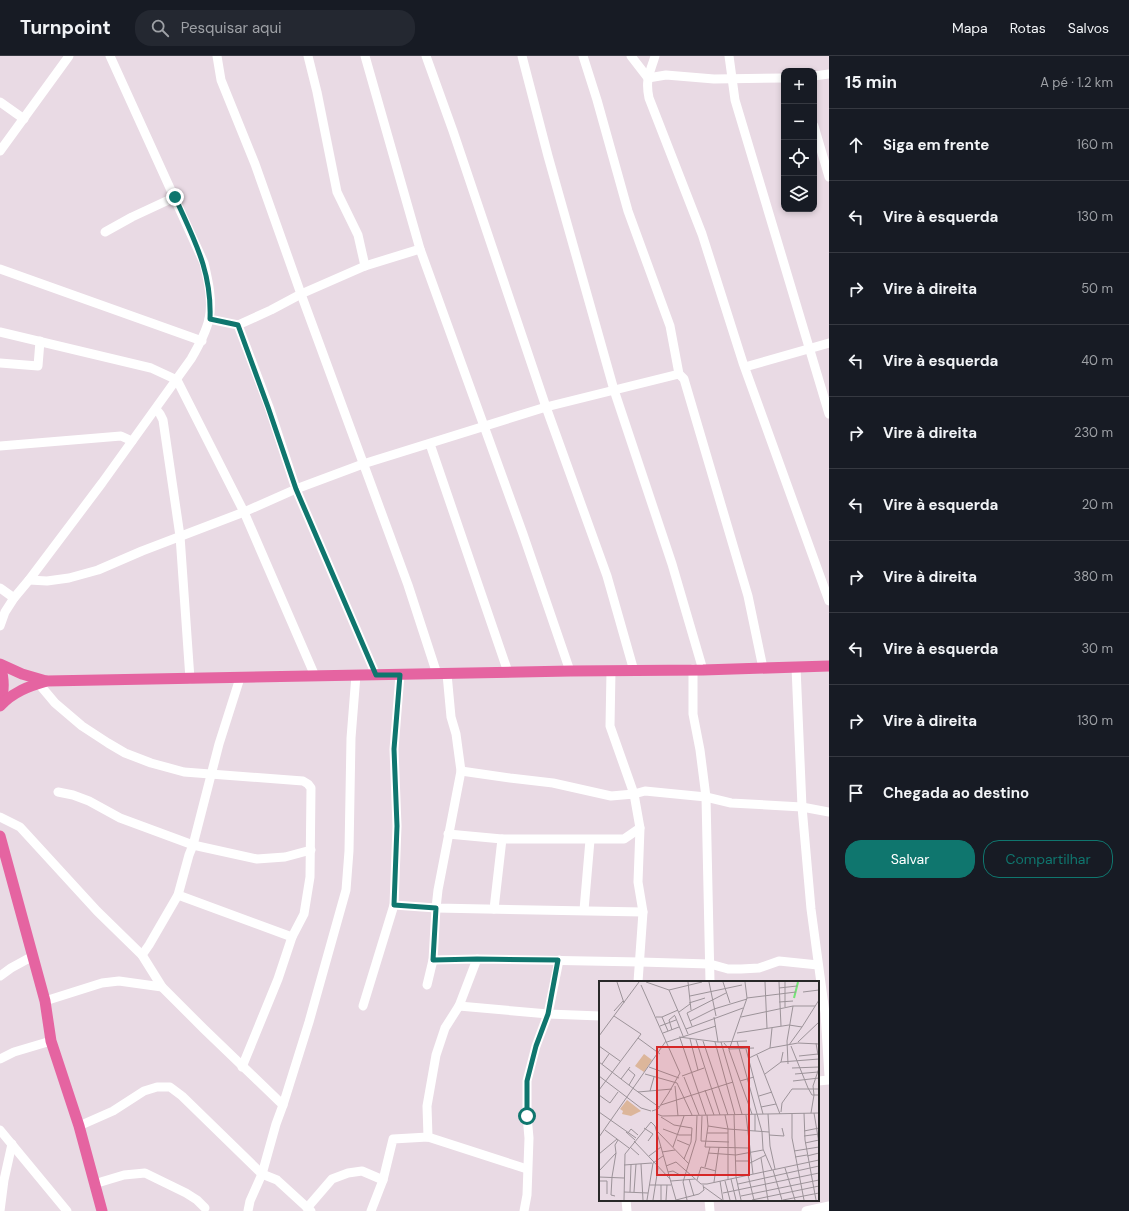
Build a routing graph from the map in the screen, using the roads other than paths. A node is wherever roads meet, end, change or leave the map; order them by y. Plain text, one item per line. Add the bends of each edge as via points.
1 (110, 56) edge
2 (217, 56) edge
3 (308, 56) edge
4 (365, 56) edge
5 (426, 56) edge
6 (522, 56) edge
7 (583, 56) edge
8 (631, 56) edge
9 (656, 56) edge
10 (729, 56) edge
11 (70, 57) edge
12 (829, 74) edge
13 (817, 76) edge
14 (648, 78) junction
15 (733, 78) junction
16 (781, 78) edge
17 (0, 102) edge
18 (24, 119) junction
19 (817, 134) edge
20 (0, 151) edge
21 (826, 156) edge
22 (829, 177) edge
23 (175, 197) junction
24 (105, 232) dead end
25 (420, 249) junction
26 (365, 266) junction
27 (0, 269) edge
28 (301, 294) junction
29 (210, 319) junction
30 (238, 325) junction
31 (0, 332) edge
32 (40, 341) junction
33 (202, 341) junction
34 (829, 343) edge
35 (810, 349) junction
36 (0, 363) edge
37 (744, 367) junction
38 (679, 374) junction
39 (177, 380) junction
40 (614, 390) junction
41 (546, 407) junction
42 (156, 409) junction
43 (829, 414) edge
44 (484, 426) junction
45 (132, 441) junction
46 (430, 444) junction
47 (0, 446) edge
48 (363, 464) junction
49 (296, 489) junction
50 (244, 512) junction
51 (180, 536) junction
52 (29, 580) junction
53 (0, 588) edge
54 (14, 598) junction
55 (829, 601) edge
56 (3, 613) edge
57 (0, 626) edge
58 (0, 664) edge
59 (829, 666) edge
60 (796, 667) junction
61 (763, 668) junction
62 (698, 670) junction
63 (570, 671) junction
64 (611, 671) junction
65 (634, 671) junction
66 (508, 672) junction
67 (442, 674) junction
68 (376, 675) junction
69 (400, 675) junction
70 (315, 676) junction
71 (356, 676) junction
72 (190, 678) junction
73 (240, 678) junction
74 (43, 682) junction
75 (0, 704) edge
76 (461, 771) junction
77 (211, 774) junction
78 (58, 792) dead end
79 (634, 794) junction
80 (706, 797) junction
81 (802, 806) junction
82 (829, 812) edge
83 (0, 817) edge
84 (640, 828) junction
85 (448, 834) junction
86 (0, 836) edge
87 (502, 839) junction
88 (590, 840) junction
89 (193, 845) junction
90 (311, 850) junction
91 (178, 895) junction
92 (394, 905) junction
93 (436, 908) junction
94 (494, 910) junction
95 (584, 910) junction
96 (643, 912) junction
97 (292, 937) junction
98 (142, 955) junction
99 (33, 956) junction
100 (477, 959) junction
101 (433, 960) junction
102 (558, 960) junction
103 (640, 962) junction
104 (710, 964) junction
105 (818, 965) junction
106 (0, 976) edge
107 (638, 981) edge
108 (710, 981) edge
109 (427, 985) dead end
110 (162, 987) junction
111 (45, 1000) junction
112 (363, 1006) dead end
113 (459, 1006) junction
114 (548, 1014) junction
115 (824, 1014) edge
116 (599, 1016) edge
117 (52, 1041) junction
118 (0, 1058) edge
119 (242, 1067) junction
120 (829, 1076) edge
121 (829, 1080) edge
122 (819, 1081) edge
123 (283, 1105) junction
124 (79, 1126) junction
125 (0, 1130) edge
126 (428, 1137) junction
127 (12, 1144) junction
128 (528, 1169) junction
129 (262, 1174) junction
130 (383, 1180) junction
131 (94, 1184) junction
132 (626, 1201) edge
133 (709, 1201) edge
134 (829, 1206) edge
135 (205, 1208) dead end
136 (309, 1210) edge
137 (819, 1210) edge
138 (0, 1211) edge
139 (67, 1211) edge
140 (102, 1211) edge
141 (248, 1211) edge
142 (371, 1211) edge
143 (524, 1211) edge
144 (627, 1211) edge
145 (710, 1211) edge
146 (806, 1211) edge

1 - 23 street
2 - 28 street via 221,80 255,164
3 - 26 street via 337,192 358,235
4 - 25 street
5 - 41 street via 454,131
6 - 40 street
7 - 38 street via 628,211 670,326
8 - 14 street
9 - 14 street
10 - 15 street
11 - 18 street
12 - 13 street
14 - 15 street via 666,75
14 - 37 street via 649,98 702,234
15 - 16 street
15 - 35 street via 735,100
17 - 18 street
18 - 20 street
19 - 21 street
21 - 22 street
23 - 24 street
23 - 29 street via 204,263 210,293
25 - 26 street
25 - 44 street
26 - 28 street
27 - 33 street
28 - 30 street
28 - 48 street
29 - 30 street
29 - 33 street
30 - 49 street
31 - 32 street
32 - 36 street via 38,366
32 - 39 street via 151,368
33 - 39 street
34 - 35 street
35 - 37 street
35 - 43 street
37 - 55 street
38 - 40 street
38 - 61 street via 684,379 748,596
39 - 42 street
39 - 50 street
40 - 41 street
40 - 62 street via 672,564
41 - 44 street
41 - 65 street via 607,576
42 - 45 street
42 - 51 street via 163,420
44 - 46 street
44 - 63 street
45 - 47 street via 121,436
45 - 52 street
46 - 48 street
46 - 66 street
48 - 49 street
48 - 67 street
49 - 50 street
49 - 68 street
50 - 51 street
50 - 70 street
51 - 52 street via 98,570 69,578
51 - 72 street
52 - 54 street
53 - 54 street
54 - 56 street
56 - 57 street
58 - 74 main road
58 - 75 main road via 4,686
59 - 60 main road
60 - 61 main road
60 - 81 street
61 - 62 main road
62 - 65 main road
62 - 80 street via 693,714
63 - 64 main road
63 - 66 main road
64 - 65 main road
64 - 79 street via 610,726
66 - 67 main road
67 - 69 main road
67 - 76 street via 456,734
68 - 69 main road
68 - 71 main road
69 - 92 street via 394,749 397,826
70 - 71 main road
70 - 73 main road
71 - 123 street via 351,738 346,890 320,986
72 - 73 main road
72 - 74 main road
73 - 77 street
74 - 75 main road via 22,690
74 - 77 street via 55,703 82,726 119,750 151,763 184,772
76 - 79 street via 553,783 611,796
76 - 85 street
77 - 89 street
77 - 90 street via 303,781 308,784 311,788
78 - 89 street via 73,794 120,818
79 - 80 street via 645,791
79 - 84 street
80 - 81 street via 731,803
80 - 104 street
81 - 82 street
81 - 105 street
83 - 98 street via 20,828
84 - 88 street via 624,839
84 - 96 street via 638,882
85 - 87 street
85 - 93 street
86 - 99 main road
87 - 88 street
87 - 94 street
88 - 95 street
89 - 90 street via 257,859 285,858
89 - 91 street
90 - 97 street via 304,914
91 - 97 street
91 - 98 street
92 - 93 street
92 - 112 street
93 - 94 street
93 - 101 street
94 - 95 street
95 - 96 street
96 - 103 street
97 - 119 street via 278,979
98 - 110 street
99 - 106 street
99 - 111 main road
100 - 101 street
100 - 102 street
100 - 113 street
101 - 109 street
102 - 103 street
102 - 114 street
103 - 104 street
103 - 107 street
104 - 105 street via 728,969 759,968 780,961
104 - 108 street
105 - 115 street
110 - 111 street via 119,981 108,982
110 - 119 street
111 - 117 main road
113 - 114 street
113 - 126 street via 445,1028 436,1055 428,1106
114 - 116 street
114 - 128 street via 527,1081
115 - 120 street
117 - 118 street
117 - 124 main road
119 - 123 street
121 - 122 street
123 - 129 street
124 - 129 street via 112,1111 144,1092 157,1087 170,1087
124 - 131 main road
125 - 127 street
126 - 128 street
126 - 130 street via 393,1139
127 - 138 street
127 - 139 street
128 - 143 street
129 - 136 street via 277,1180
129 - 141 street
130 - 136 street via 362,1171 332,1179
130 - 142 street
131 - 135 street via 124,1175 145,1173 186,1193
131 - 140 main road
132 - 144 street
133 - 145 street
134 - 137 street
137 - 146 street

